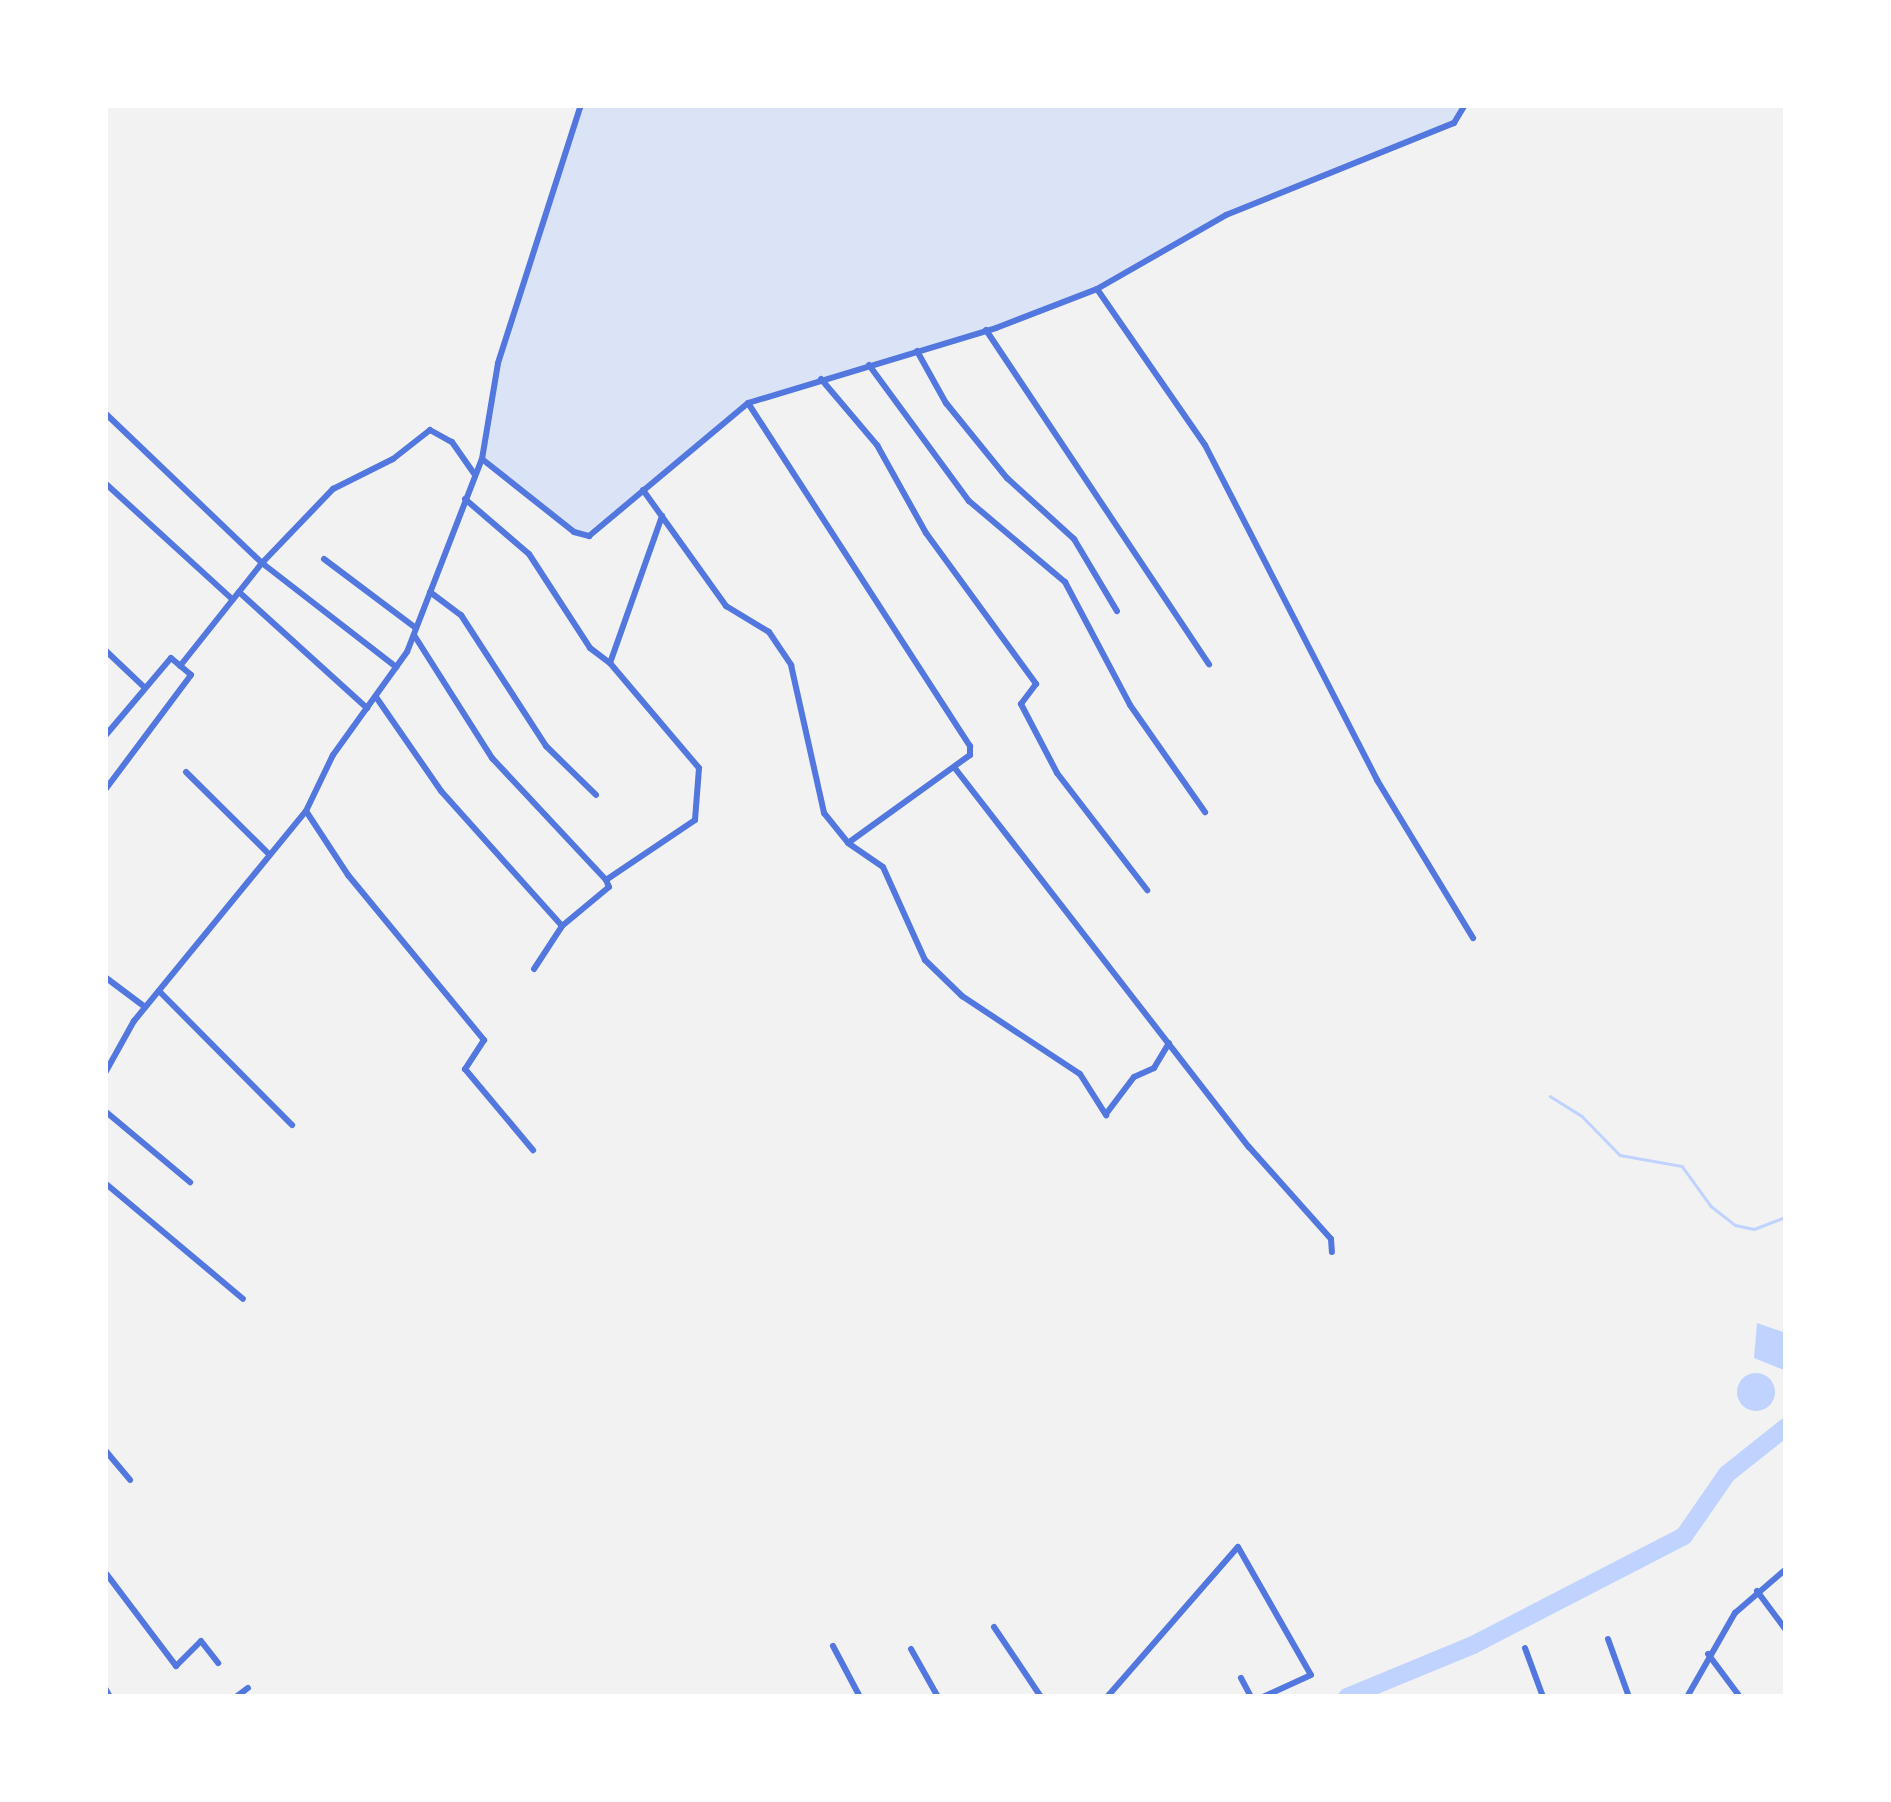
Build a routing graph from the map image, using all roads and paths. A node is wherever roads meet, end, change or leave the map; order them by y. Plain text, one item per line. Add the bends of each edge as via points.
1 (581, 105) edge
2 (1465, 105) edge
3 (1097, 289) junction
4 (986, 330) junction
5 (917, 351) junction
6 (869, 365) junction
7 (820, 379) junction
8 (748, 402) junction
9 (105, 413) edge
10 (482, 459) junction
11 (475, 475) junction
12 (105, 483) edge
13 (642, 490) junction
14 (466, 498) junction
15 (662, 514) junction
16 (324, 559) dead end
17 (262, 562) junction
18 (239, 592) junction
19 (430, 592) junction
20 (233, 600) junction
21 (1117, 611) dead end
22 (415, 631) junction
23 (105, 650) edge
24 (610, 663) junction
25 (1209, 664) dead end
26 (180, 666) junction
27 (396, 668) junction
28 (144, 687) junction
29 (376, 696) junction
30 (368, 708) junction
31 (105, 736) edge
32 (954, 767) junction
33 (186, 772) dead end
34 (105, 790) edge
35 (596, 795) dead end
36 (306, 811) junction
37 (1205, 812) dead end
38 (848, 843) junction
39 (269, 854) junction
40 (606, 880) junction
41 (1147, 890) dead end
42 (562, 926) junction
43 (1473, 938) dead end
44 (534, 969) dead end
45 (105, 978) edge
46 (159, 991) junction
47 (146, 1006) junction
48 (1169, 1043) junction
49 (105, 1073) edge
50 (105, 1110) edge
51 (292, 1125) dead end
52 (533, 1150) dead end
53 (190, 1182) dead end
54 (105, 1183) edge
55 (1332, 1252) dead end
56 (242, 1299) dead end
57 (105, 1450) edge
58 (130, 1480) dead end
59 (1786, 1568) edge
60 (105, 1572) edge
61 (1757, 1591) junction
62 (994, 1627) dead end
63 (1786, 1630) edge
64 (1608, 1640) dead end
65 (833, 1646) dead end
66 (1524, 1648) dead end
67 (911, 1650) dead end
68 (1708, 1654) junction
69 (218, 1663) dead end
70 (1241, 1678) dead end
71 (105, 1688) edge
72 (248, 1688) dead end
73 (110, 1697) edge
74 (236, 1697) edge
75 (860, 1697) edge
76 (938, 1697) edge
77 (1041, 1697) edge
78 (1106, 1697) edge
79 (1250, 1697) edge
80 (1263, 1697) edge
81 (1543, 1697) edge
82 (1629, 1697) edge
83 (1687, 1697) edge
84 (1740, 1697) edge

1 - 10 street via 498,363
2 - 3 street via 1454,123 1226,215
3 - 4 street
3 - 43 street via 1206,444 1376,780
4 - 5 street
4 - 25 street
5 - 6 street
5 - 21 street via 946,403 1007,478 1074,539
6 - 7 street
6 - 37 street via 969,502 1065,582 1130,706
7 - 8 street
7 - 41 street via 877,446 926,532 1036,684 1021,704 1057,773
8 - 13 street
8 - 32 street via 964,735 970,754
9 - 17 street
10 - 11 street
10 - 13 street via 582,537
11 - 14 street
11 - 17 street via 452,442 430,430 393,459 333,489
12 - 20 street
13 - 15 street
14 - 19 street
14 - 24 street via 529,554 590,648
15 - 24 street
15 - 38 street via 726,606 769,632 791,665 800,684 813,781 833,829
16 - 22 street
17 - 18 street
17 - 27 street
18 - 20 street
18 - 30 street
19 - 22 street
19 - 35 street via 462,615 546,746
20 - 26 street
22 - 27 street
22 - 40 street via 492,758
23 - 28 street
24 - 40 street via 700,773 695,820
26 - 28 street via 171,658
26 - 34 street via 191,675
27 - 29 street
28 - 31 street
29 - 30 street
29 - 42 street via 442,791
30 - 36 street via 324,770
32 - 38 street
32 - 48 street
33 - 39 street
36 - 39 street
36 - 52 street via 348,875 484,1040 465,1069
38 - 48 street via 884,866 933,970 1080,1074 1106,1115 1134,1077 1154,1068
39 - 46 street
40 - 42 street via 609,887
42 - 44 street
45 - 47 street
46 - 47 street
46 - 51 street
47 - 49 street
48 - 55 street via 1331,1239
50 - 53 street
54 - 56 street
57 - 58 street
59 - 61 street
60 - 69 street via 176,1666 201,1641
61 - 63 street
61 - 68 street
62 - 77 street
64 - 82 street
65 - 75 street
66 - 81 street
67 - 76 street
68 - 83 street
68 - 84 street
70 - 79 street
71 - 73 street
72 - 74 street
78 - 80 street via 1238,1547 1311,1675

